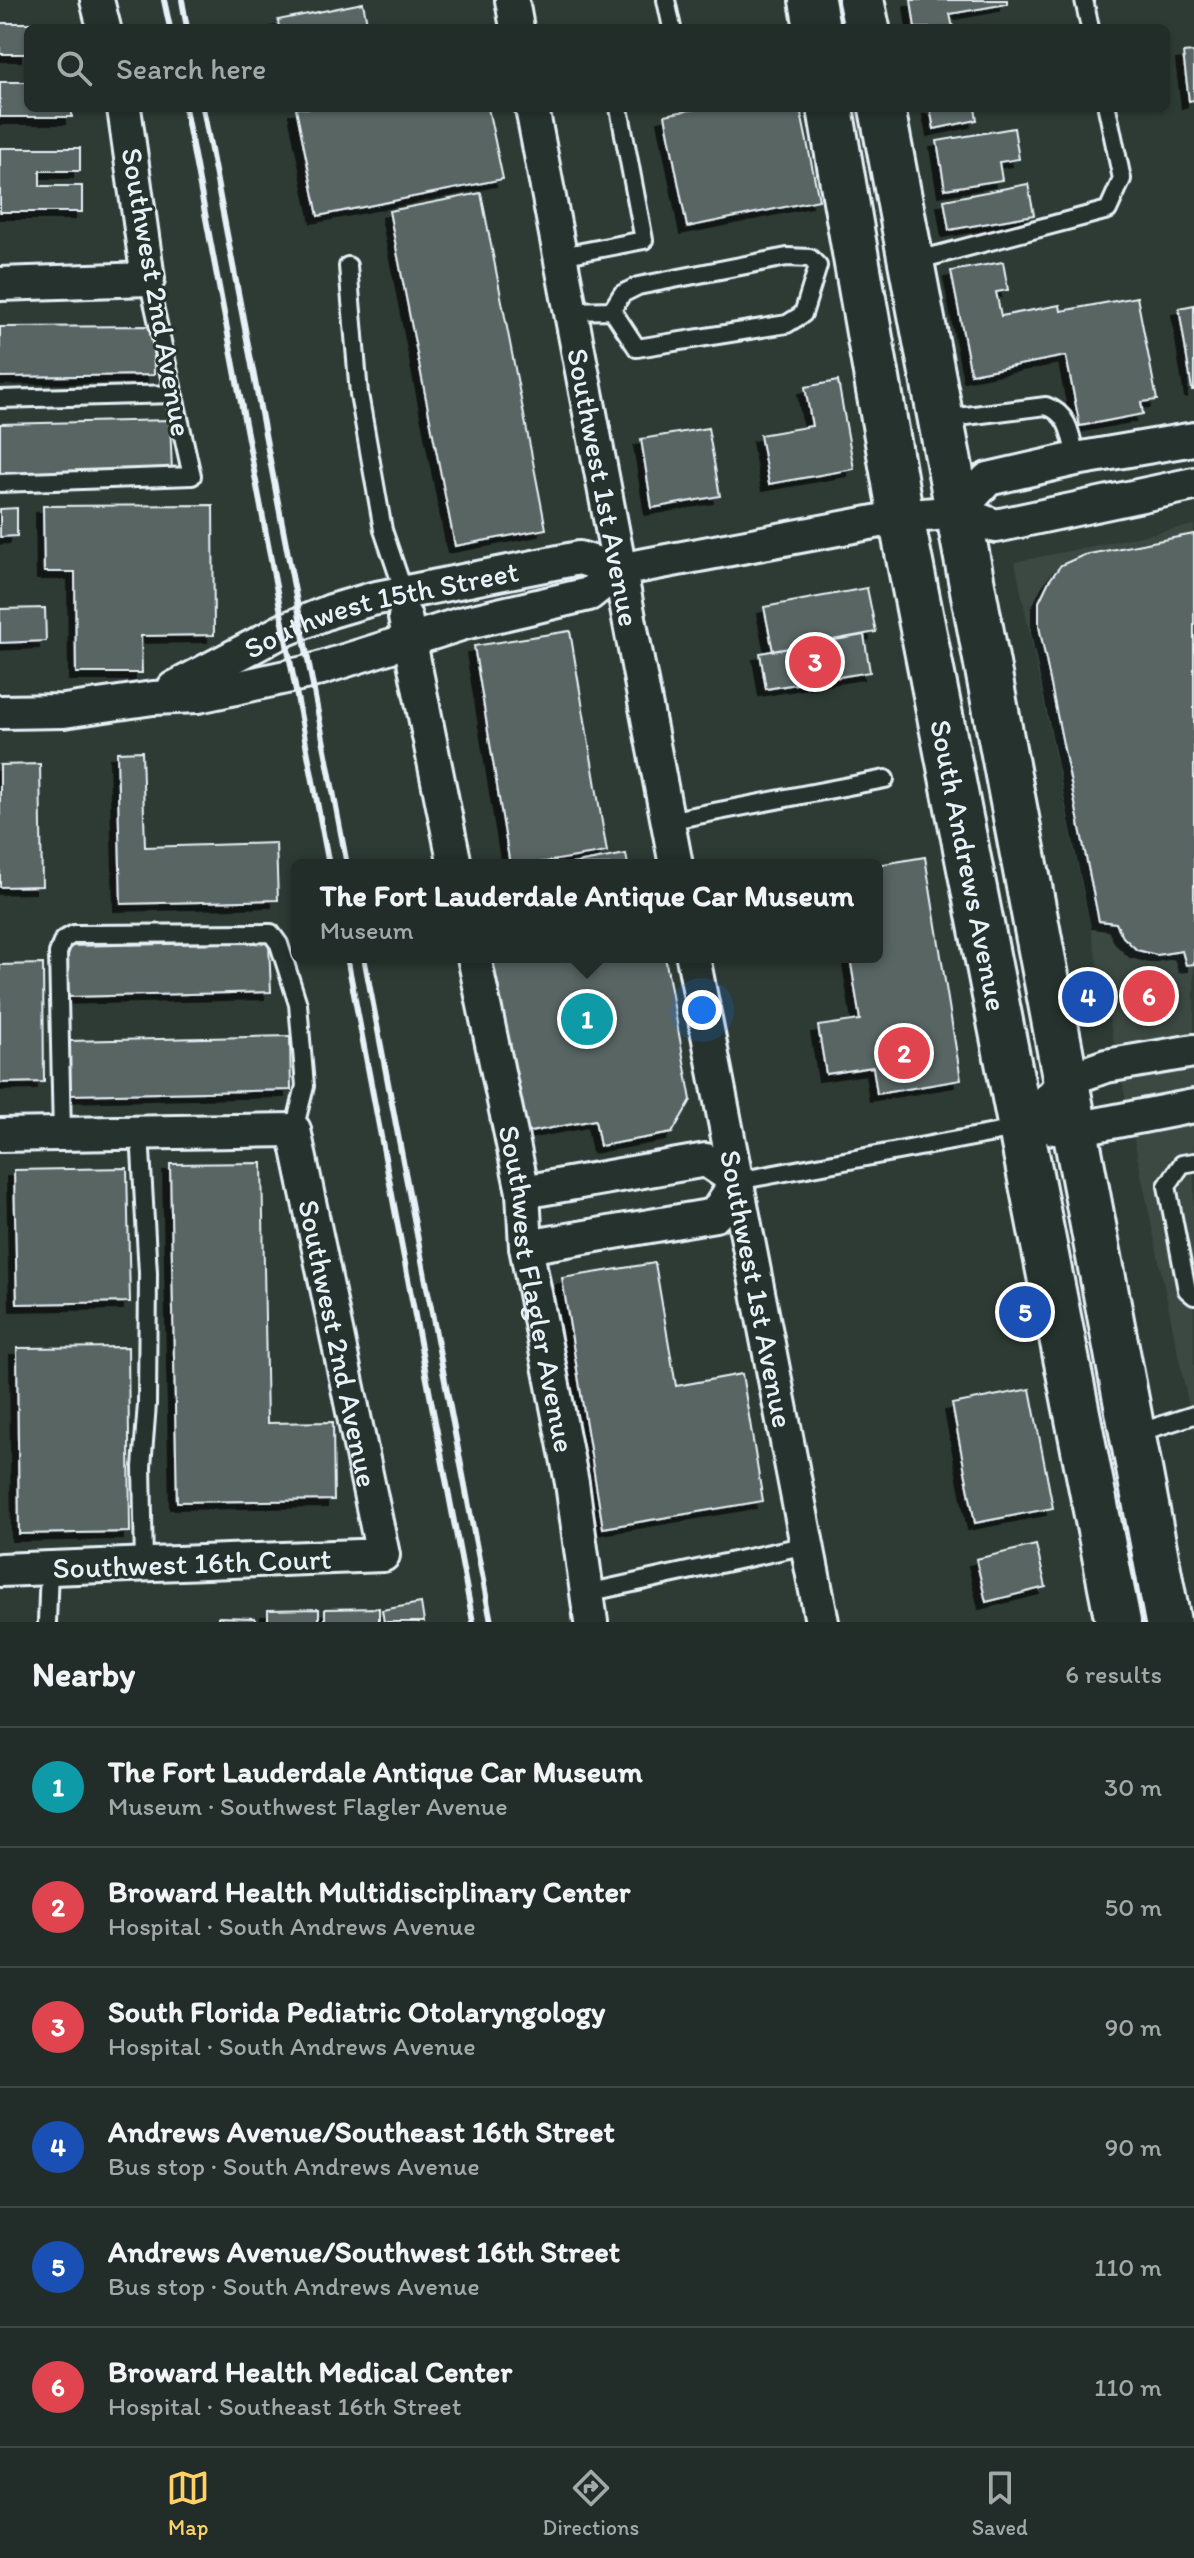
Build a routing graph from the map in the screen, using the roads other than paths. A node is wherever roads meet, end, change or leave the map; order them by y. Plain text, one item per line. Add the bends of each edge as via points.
1 (97, 0) edge
2 (512, 0) edge
3 (666, 0) edge
4 (812, 0) edge
5 (861, 0) edge
6 (1084, 0) edge
7 (103, 24) edge
8 (516, 24) edge
9 (671, 24) edge
10 (816, 24) edge
11 (866, 24) edge
12 (1089, 24) edge
13 (125, 112) edge
14 (533, 112) edge
15 (620, 112) edge
16 (830, 112) edge
17 (883, 112) edge
18 (1108, 112) edge
19 (561, 256) junction
20 (837, 262) junction
21 (911, 263) junction
22 (348, 266) dead end
23 (148, 279) junction
24 (0, 284) edge
25 (612, 310) junction
26 (572, 311) junction
27 (173, 394) junction
28 (0, 399) edge
29 (941, 419) junction
30 (1178, 441) edge
31 (1076, 459) junction
32 (0, 483) edge
33 (1183, 486) edge
34 (958, 512) junction
35 (901, 517) junction
36 (619, 570) junction
37 (402, 592) junction
38 (407, 639) junction
39 (153, 698) junction
40 (0, 712) edge
41 (885, 779) dead end
42 (667, 821) junction
43 (454, 859) edge
44 (675, 859) edge
45 (475, 963) edge
46 (694, 963) edge
47 (1194, 1051) edge
48 (1066, 1080) junction
49 (1193, 1110) edge
50 (1023, 1128) junction
51 (1075, 1129) junction
52 (294, 1130) junction
53 (140, 1133) junction
54 (62, 1134) junction
55 (0, 1135) edge
56 (1194, 1162) edge
57 (737, 1181) junction
58 (523, 1192) junction
59 (526, 1247) junction
60 (1194, 1296) edge
61 (1194, 1415) edge
62 (1133, 1435) junction
63 (807, 1545) junction
64 (383, 1555) joint
65 (144, 1564) junction
66 (49, 1568) junction
67 (0, 1570) edge
68 (589, 1608) edge
69 (47, 1622) edge
70 (822, 1622) edge
71 (1118, 1622) edge
72 (1168, 1622) edge

1 - 7 street
2 - 8 street
3 - 9 lane
4 - 10 main road
5 - 11 main road
6 - 12 lane
13 - 23 street, Southwest 2nd Avenue
14 - 19 street, Southwest 1st Avenue
15 - 19 lane via 644,240
16 - 20 main road, South Andrews Avenue
17 - 21 main road, South Andrews Avenue
18 - 21 lane via 1122,179 1108,210
19 - 26 street, Southwest 1st Avenue
20 - 25 lane via 787,257 638,286 622,294
20 - 25 lane via 803,314 787,324 637,348
20 - 35 main road, South Andrews Avenue
21 - 29 main road, South Andrews Avenue
22 - 37 lane via 359,394 383,530
23 - 24 street
23 - 27 lane, Southwest 2nd Avenue
25 - 26 lane
26 - 36 street, Southwest 1st Avenue
27 - 28 lane
27 - 32 lane, Southwest 2nd Avenue via 192,476
29 - 31 lane via 1046,406 1059,410 1066,420
29 - 34 main road, South Andrews Avenue
30 - 31 street
30 - 33 street
31 - 34 street via 988,479
33 - 34 street, Southwest 15th Street via 996,526
34 - 35 street, Southwest 15th Street
34 - 48 main road, South Andrews Avenue
35 - 36 street, Southwest 15th Street
35 - 50 main road, South Andrews Avenue
36 - 37 street, Southwest 15th Street via 579,558
36 - 38 street, Southwest 15th Street via 589,594
36 - 42 street, Southwest 1st Avenue
37 - 38 street
37 - 39 street, Southwest 15th Street via 293,626
38 - 39 street, Southwest 15th Street via 301,674 198,696
38 - 43 street
39 - 40 street, Southwest 15th Street via 64,711
41 - 42 lane
42 - 44 street, Southwest 1st Avenue
45 - 58 street, Southwest Flagler Avenue
46 - 57 street, Southwest 1st Avenue
47 - 48 street via 1106,1066
48 - 50 street
48 - 51 main road, South Andrews Avenue
49 - 51 street
50 - 51 street
50 - 57 lane
50 - 71 main road, South Andrews Avenue
51 - 62 main road, South Andrews Avenue
52 - 53 street
52 - 54 lane via 305,1086 298,1004 271,933 74,934 63,940 58,953
52 - 64 street, Southwest 2nd Avenue
53 - 54 street
53 - 65 lane via 148,1273
54 - 55 street
56 - 60 lane via 1182,1164 1167,1186 1187,1290
57 - 58 street via 706,1160
57 - 59 street via 715,1215
57 - 63 street, Southwest 1st Avenue
58 - 59 street, Southwest Flagler Avenue
59 - 68 street, Southwest Flagler Avenue via 572,1483
61 - 62 lane
62 - 72 main road, South Andrews Avenue
63 - 68 lane
63 - 70 street, Southwest 1st Avenue
64 - 65 street, Southwest 16th Court
65 - 66 street, Southwest 16th Court
66 - 67 street, Southwest 16th Court
66 - 69 lane

